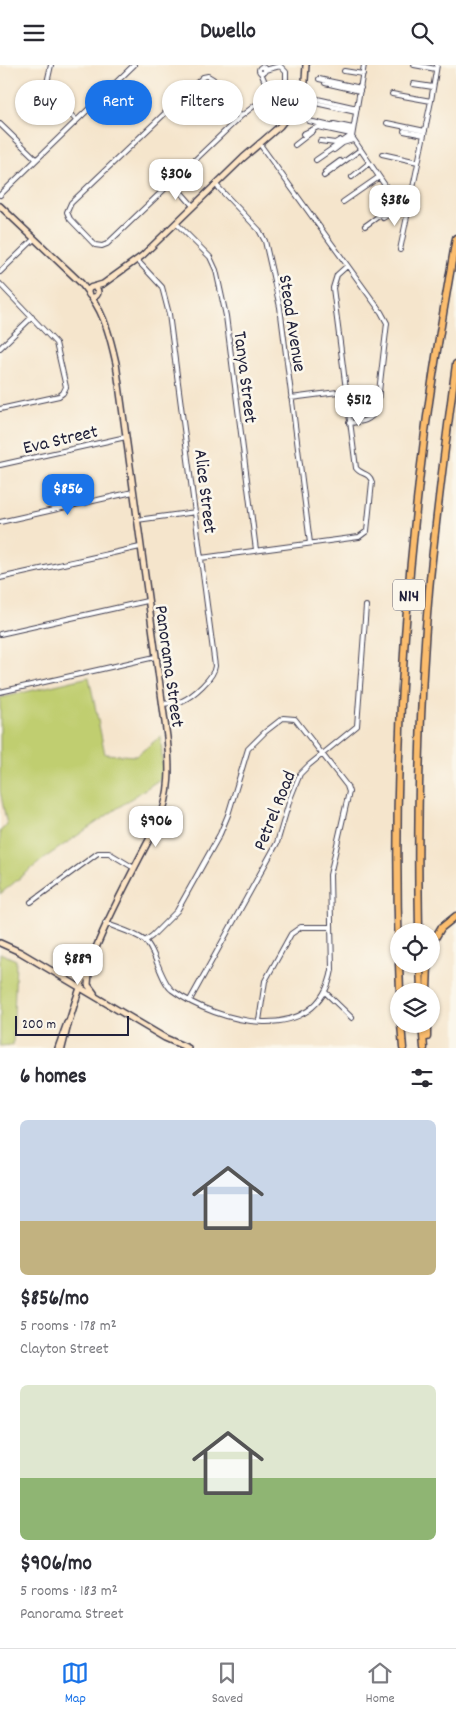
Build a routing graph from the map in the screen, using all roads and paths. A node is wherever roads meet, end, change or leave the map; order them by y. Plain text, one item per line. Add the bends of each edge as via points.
1 (51, 65) edge
2 (125, 65) edge
3 (134, 65) edge
4 (306, 65) edge
5 (364, 65) edge
6 (414, 65) edge
7 (437, 67) edge
8 (129, 69) junction
9 (263, 69) edge
10 (344, 71) dead end
11 (363, 74) junction
12 (319, 79) dead end
13 (200, 80) edge
14 (214, 80) edge
15 (306, 80) edge
16 (324, 83) dead end
17 (414, 84) dead end
18 (433, 87) junction
19 (361, 89) junction
20 (392, 94) dead end
21 (317, 101) edge
22 (431, 101) junction
23 (253, 107) edge
24 (356, 110) junction
25 (243, 115) edge
26 (162, 116) edge
27 (76, 121) junction
28 (317, 123) edge
29 (387, 123) dead end
30 (0, 124) edge
31 (334, 124) dead end
32 (232, 125) edge
33 (281, 125) edge
34 (318, 127) junction
35 (404, 131) dead end
36 (352, 132) junction
37 (425, 133) junction
38 (303, 135) dead end
39 (344, 139) junction
40 (353, 140) junction
41 (320, 141) dead end
42 (259, 143) junction
43 (295, 145) dead end
44 (359, 149) junction
45 (334, 150) dead end
46 (382, 154) dead end
47 (36, 159) junction
48 (316, 160) dead end
49 (418, 162) junction
50 (369, 163) junction
51 (324, 174) dead end
52 (352, 177) dead end
53 (379, 177) junction
54 (172, 183) junction
55 (216, 185) junction
56 (386, 187) junction
57 (372, 193) dead end
58 (391, 194) junction
59 (0, 195) edge
60 (382, 195) junction
61 (376, 199) junction
62 (343, 202) dead end
63 (379, 204) dead end
64 (399, 205) junction
65 (0, 206) edge
66 (193, 206) junction
67 (408, 209) junction
68 (383, 218) dead end
69 (406, 218) junction
70 (176, 223) junction
71 (366, 226) dead end
72 (456, 238) edge
73 (34, 239) junction
74 (400, 250) dead end
75 (137, 260) junction
76 (347, 266) junction
77 (0, 272) edge
78 (0, 284) edge
79 (93, 290) junction
80 (98, 306) junction
81 (32, 317) junction
82 (0, 348) edge
83 (456, 364) edge
84 (345, 391) junction
85 (291, 398) junction
86 (0, 409) edge
87 (349, 423) junction
88 (126, 437) junction
89 (0, 465) edge
90 (133, 492) junction
91 (196, 512) junction
92 (137, 520) junction
93 (0, 522) edge
94 (310, 543) junction
95 (140, 547) junction
96 (256, 551) junction
97 (201, 558) junction
98 (0, 578) edge
99 (147, 601) junction
100 (366, 606) dead end
101 (0, 634) edge
102 (155, 657) junction
103 (0, 692) edge
104 (162, 704) junction
105 (324, 753) junction
106 (134, 868) junction
107 (31, 902) dead end
108 (456, 916) edge
109 (105, 923) junction
110 (398, 923) edge
111 (420, 923) edge
112 (330, 927) junction
113 (440, 930) edge
114 (145, 941) junction
115 (0, 943) edge
116 (91, 961) junction
117 (80, 989) junction
118 (325, 992) junction
119 (190, 1000) junction
120 (103, 1001) junction
121 (71, 1015) junction
122 (352, 1018) dead end
123 (259, 1021) junction
124 (402, 1033) edge
125 (423, 1033) edge
126 (426, 1033) edge
127 (58, 1048) edge
128 (62, 1048) edge
129 (188, 1048) edge
130 (403, 1048) edge
131 (425, 1048) edge

1 - 27 street via 47,91
2 - 8 street
3 - 8 street
4 - 15 street
5 - 11 street
6 - 7 street
7 - 18 street
8 - 27 street
9 - 9 street via 280,66 286,72 282,96 272,93
10 - 11 street
11 - 19 street
12 - 19 street
13 - 14 street via 208,76
16 - 19 street
17 - 18 street
18 - 22 street
19 - 24 street
20 - 22 street
21 - 24 street
22 - 37 street
23 - 25 street
24 - 36 street
26 - 54 street via 71,203 67,212 95,245 105,245
27 - 47 street
28 - 36 street
29 - 37 street
30 - 47 street
31 - 36 street
32 - 54 street
33 - 42 street
34 - 36 street
34 - 38 street
34 - 43 street
35 - 37 street
36 - 39 street
36 - 40 street
37 - 49 street
39 - 41 street via 335,143
39 - 48 street
40 - 44 street
40 - 45 street
42 - 55 street
42 - 76 street
44 - 50 street
44 - 51 street
46 - 49 street
47 - 59 street
49 - 67 street
50 - 52 street
50 - 53 street
53 - 56 street
53 - 62 street
54 - 66 street
55 - 66 street
55 - 85 street, Stead Avenue via 264,237 277,291
56 - 58 street
56 - 60 street
57 - 61 street
58 - 60 street
58 - 64 street
60 - 61 street
61 - 63 street
64 - 67 street
64 - 68 street
64 - 69 street
64 - 71 street
65 - 73 street
66 - 70 street
67 - 69 street
69 - 74 street
70 - 75 street
70 - 96 street, Tanya Street via 210,257 216,270 226,316
72 - 110 highway, N14 via 425,431 402,670 397,838
73 - 77 street
73 - 79 street
75 - 79 street
75 - 91 street, Alice Street via 163,289 170,314
76 - 84 street via 337,275 333,288
76 - 87 street via 382,313 387,326 377,409 368,420
78 - 81 street
79 - 80 street, Panorama Street
79 - 80 street, Panorama Street via 94,297 91,297
80 - 88 street, Panorama Street via 114,351
81 - 82 street
81 - 86 street via 56,343 65,389 59,396
83 - 111 highway, N14 via 436,520 424,666 419,761
84 - 85 street
84 - 87 street
85 - 94 street, Stead Avenue
87 - 94 street via 356,468 368,475 372,482 368,528 359,537
88 - 89 street, Eva Street
88 - 90 street, Panorama Street
90 - 92 street, Panorama Street
90 - 93 street
91 - 92 street
91 - 97 street, Alice Street
92 - 95 street, Panorama Street
94 - 96 street
95 - 98 street
95 - 99 street, Panorama Street
96 - 97 street
97 - 104 street, Alice Street via 214,672 184,700
99 - 101 street
99 - 102 street, Panorama Street
100 - 105 street, Petrel Road via 357,726
102 - 103 street
102 - 104 street, Panorama Street
104 - 106 street, Panorama Street via 170,770 168,795
105 - 112 street via 349,792 330,875
105 - 114 street via 294,718 282,718 264,732 248,749 220,834 177,911
105 - 119 street, Petrel Road via 300,774 276,843
106 - 107 street via 109,853 98,853
106 - 109 street, Panorama Street
108 - 113 highway
109 - 114 street
109 - 116 street, Panorama Street
112 - 118 street via 332,970
112 - 123 street via 301,927 290,934 265,981
114 - 119 street via 169,987
115 - 117 street
116 - 117 street, Panorama Street
116 - 120 street via 89,988
117 - 120 street
117 - 121 street, Panorama Street
118 - 122 street
118 - 123 street via 312,1009 299,1017 282,1022
119 - 123 street via 234,1019
120 - 129 street
121 - 127 street, Panorama Street
121 - 128 street, Panorama Street
124 - 130 highway
125 - 131 highway
126 - 131 highway

